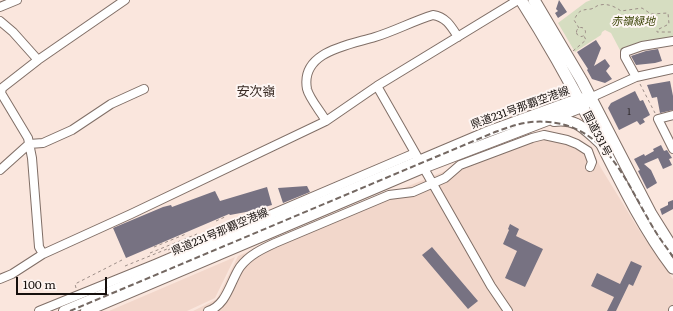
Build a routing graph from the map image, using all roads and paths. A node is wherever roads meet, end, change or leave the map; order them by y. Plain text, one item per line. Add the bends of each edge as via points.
1 (17, 0) edge
2 (125, 0) edge
3 (502, 0) edge
4 (519, 0) edge
5 (534, 0) edge
6 (0, 7) edge
7 (502, 9) junction
8 (0, 21) edge
9 (579, 28) junction
10 (673, 32) edge
11 (584, 36) junction
12 (458, 37) junction
13 (673, 41) edge
14 (573, 51) dead end
15 (38, 60) junction
16 (673, 70) edge
17 (636, 77) junction
18 (377, 86) junction
19 (144, 89) dead end
20 (590, 98) junction
21 (580, 103) junction
22 (673, 116) edge
23 (658, 119) junction
24 (326, 121) junction
25 (541, 123) junction
26 (29, 144) junction
27 (602, 144) junction
28 (673, 149) edge
29 (419, 160) junction
30 (590, 167) dead end
31 (0, 170) edge
32 (432, 183) junction
33 (227, 216) dead end
34 (216, 221) dead end
35 (186, 234) dead end
36 (197, 234) dead end
37 (154, 247) dead end
38 (673, 249) edge
39 (168, 250) dead end
40 (150, 253) dead end
41 (43, 254) junction
42 (122, 260) dead end
43 (125, 266) dead end
44 (673, 268) edge
45 (0, 279) edge
46 (78, 292) dead end
47 (39, 311) edge
48 (64, 311) edge
49 (86, 311) edge
50 (208, 311) edge
51 (508, 311) edge

1 - 6 street
2 - 15 street
3 - 7 street
4 - 7 street
4 - 21 highway, 国道331号 via 554,55
5 - 20 highway, 国道331号
7 - 12 street
8 - 15 street
9 - 10 path via 574,20 579,11 603,4 614,6 621,11 642,8 651,14 668,13 669,24 657,32
9 - 11 path via 585,30
9 - 11 path via 578,34
11 - 14 path via 586,40
12 - 18 street
12 - 24 street via 444,19 432,15 383,35 337,48 316,60 307,78 307,90
13 - 17 street via 642,46 625,52 625,57
15 - 26 street via 2,88 1,93 28,138
16 - 17 street
17 - 20 street
17 - 23 path
18 - 24 street
18 - 29 street
19 - 26 street via 111,104 72,130 43,143
20 - 21 main road, 県道231号那覇空港線
20 - 38 highway, 国道331号 via 650,214
21 - 25 main road, 県道231号那覇空港線
21 - 27 highway, 国道331号
21 - 29 main road, 県道231号那覇空港線 via 487,132
22 - 23 street
23 - 28 street
24 - 41 street
25 - 27 main road via 562,120 575,122
25 - 29 main road, 県道231号那覇空港線 via 482,144
26 - 31 street
26 - 41 street via 39,247
27 - 44 highway, 国道331号 via 653,240
29 - 32 street
29 - 47 street
29 - 48 main road, 県道231号那覇空港線
29 - 49 main road, 県道231号那覇空港線
30 - 32 street via 592,162 588,151 567,140 544,135 460,165 446,178
32 - 50 street via 413,192 389,196 259,251 240,267 220,304
32 - 51 street
33 - 34 path
35 - 37 path
36 - 40 path
39 - 43 path via 172,247
41 - 45 street
42 - 46 path via 75,284

